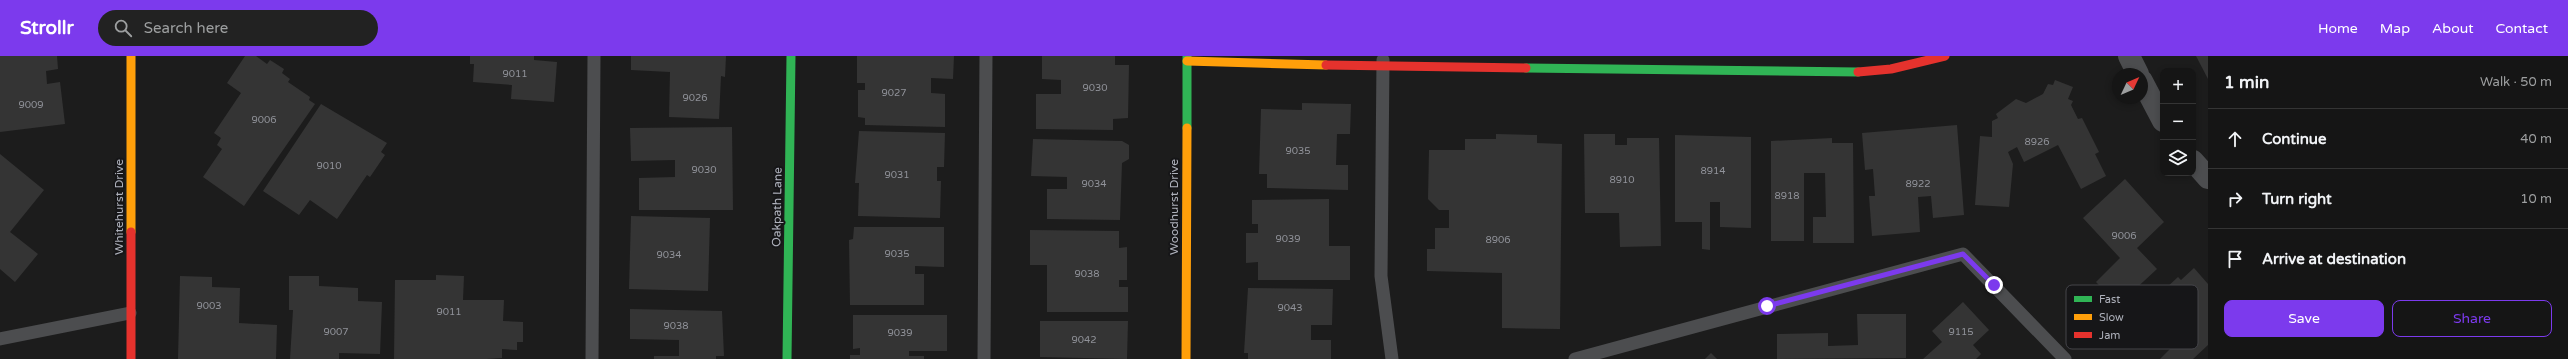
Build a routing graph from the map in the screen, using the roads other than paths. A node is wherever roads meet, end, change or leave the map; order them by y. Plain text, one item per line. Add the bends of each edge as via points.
1 (132, 56) edge
2 (594, 56) edge
3 (791, 56) edge
4 (986, 56) edge
5 (1945, 56) edge
6 (2128, 56) edge
7 (1187, 58) edge
8 (1383, 61) edge
9 (2135, 68) edge
10 (2148, 93) edge
11 (2160, 115) edge
12 (2196, 164) edge
13 (2208, 178) edge
14 (130, 313) junction
15 (0, 339) edge
16 (131, 359) edge
17 (592, 359) edge
18 (787, 359) edge
19 (984, 359) edge
20 (1186, 359) edge
21 (1392, 359) edge
22 (1575, 359) edge
23 (2065, 359) edge

1 - 14 street, Whitehurst Drive
2 - 17 lane
3 - 18 street, Oakpath Lane
4 - 19 lane
5 - 8 street via 1891,69 1840,73
6 - 9 street
7 - 8 street
7 - 20 street, Woodhurst Drive
8 - 21 lane via 1381,276
10 - 11 street
12 - 13 street
14 - 15 lane
14 - 16 street, Whitehurst Drive
22 - 23 lane via 1963,254

